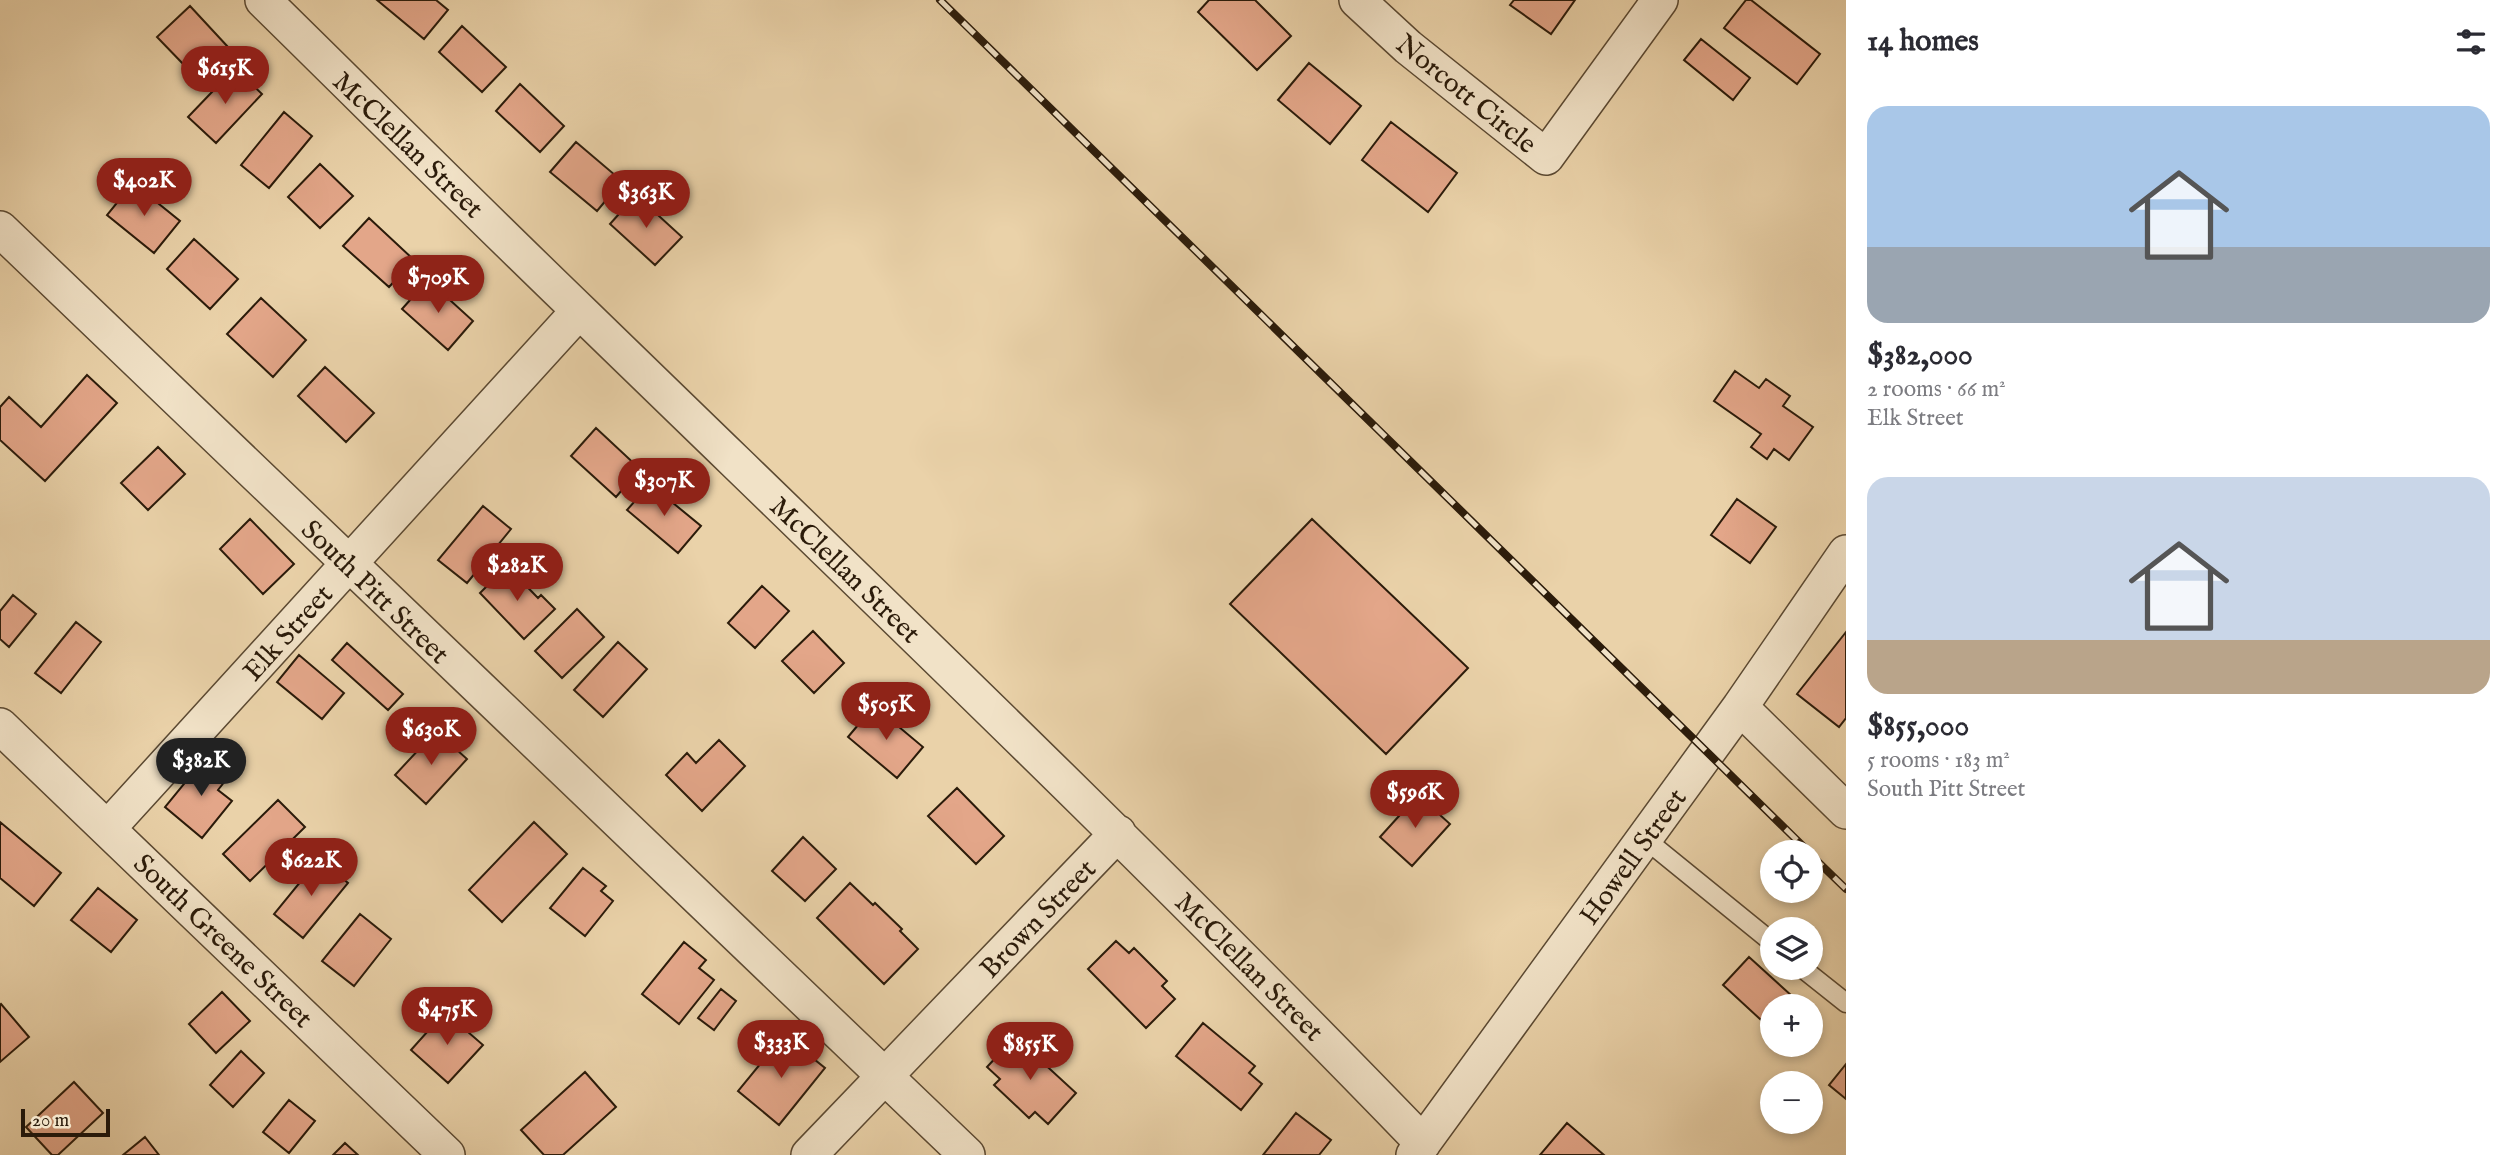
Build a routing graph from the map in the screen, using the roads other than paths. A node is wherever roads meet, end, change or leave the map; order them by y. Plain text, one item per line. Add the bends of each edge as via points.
1 (263, 0) edge
2 (1357, 0) edge
3 (1660, 0) edge
4 (0, 229) edge
5 (579, 311) junction
6 (1846, 553) edge
7 (349, 565) junction
8 (1740, 708) junction
9 (0, 726) edge
10 (1846, 811) edge
11 (108, 828) junction
12 (1118, 833) junction
13 (1645, 839) junction
14 (1760, 932) edge
15 (1817, 980) edge
16 (1846, 1003) edge
17 (885, 1077) junction
18 (1419, 1149) edge
19 (447, 1155) edge
20 (809, 1155) edge
21 (967, 1155) edge

1 - 5 street, McClellan Street
2 - 3 street, Norcott Circle via 1408,47 1546,157
4 - 7 street, South Pitt Street
5 - 7 street, Elk Street
5 - 12 street, McClellan Street
6 - 8 street, Howell Street
7 - 11 street, Elk Street
7 - 17 street, South Pitt Street
8 - 10 street
8 - 13 street, Howell Street
9 - 11 street, South Greene Street
11 - 19 street, South Greene Street
12 - 17 street, Brown Street
12 - 18 street, McClellan Street via 1260,975
13 - 14 lane
13 - 18 street, Howell Street
15 - 16 lane
17 - 20 street, Brown Street
17 - 21 street, South Pitt Street

